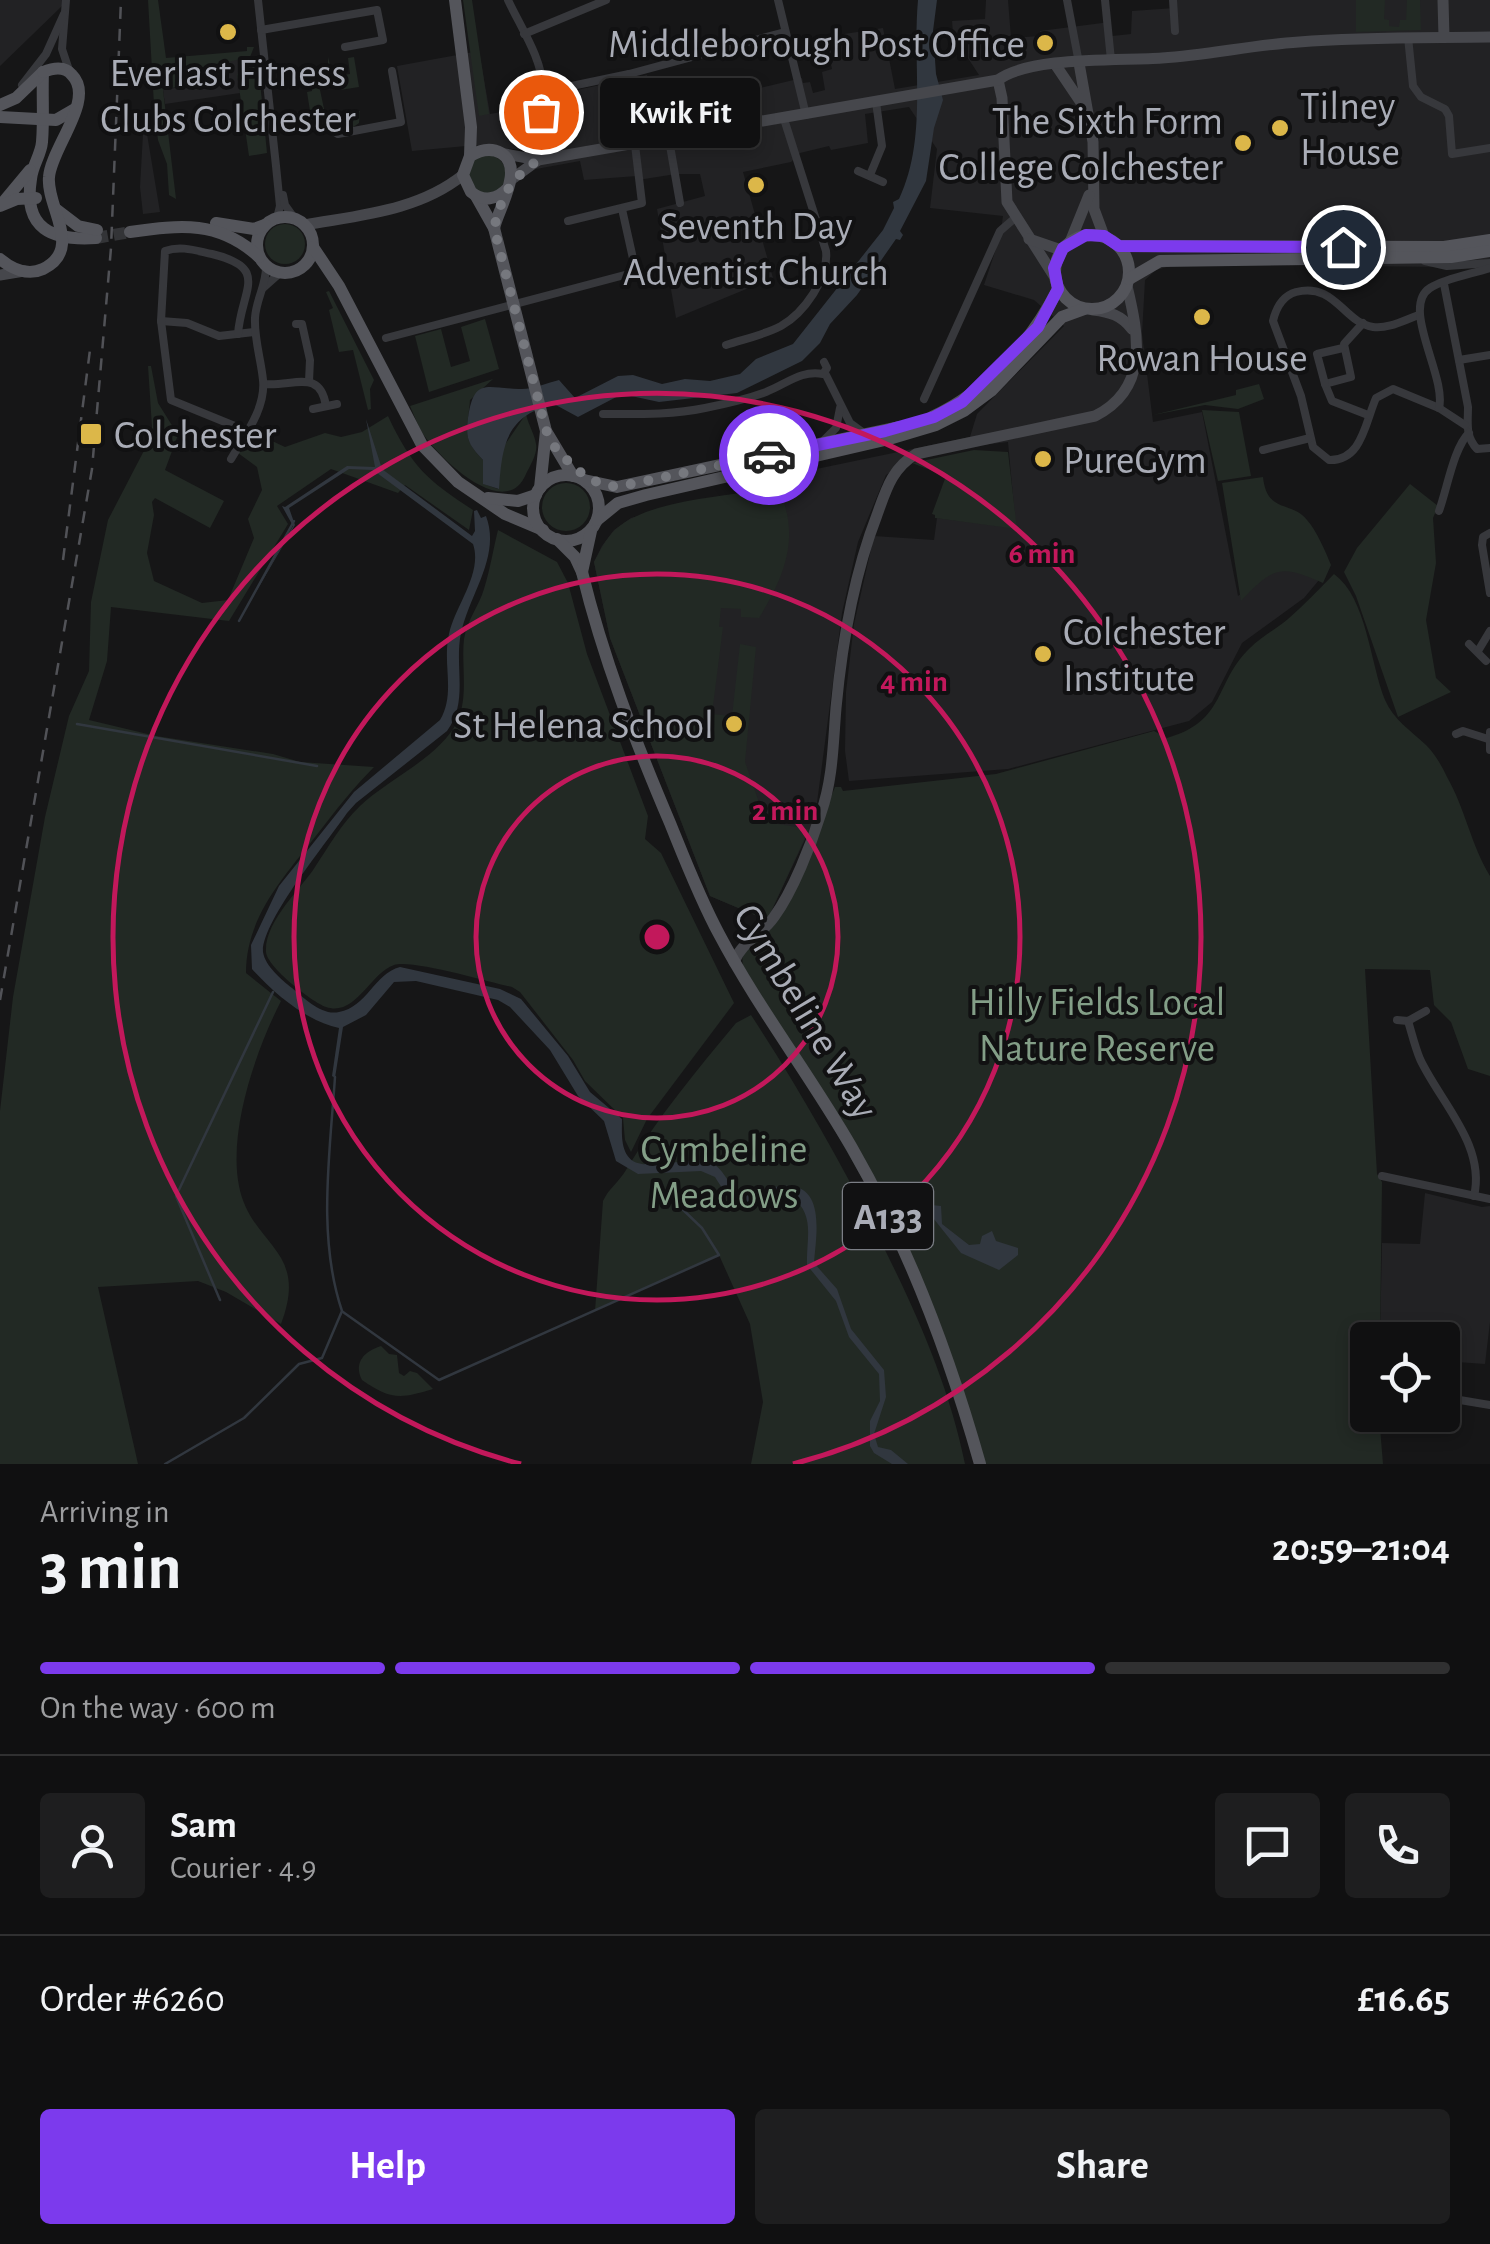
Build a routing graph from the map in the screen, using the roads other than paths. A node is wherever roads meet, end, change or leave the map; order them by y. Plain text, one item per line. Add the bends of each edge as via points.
1 (66, 0) edge
2 (258, 0) edge
3 (455, 0) edge
4 (508, 0) edge
5 (606, 0) edge
6 (778, 0) edge
7 (1067, 0) edge
8 (1104, 0) edge
9 (1173, 0) edge
10 (1443, 0) edge
11 (376, 5) edge
12 (64, 14) junction
13 (261, 30) junction
14 (1174, 31) dead end
15 (786, 32) junction
16 (524, 34) junction
17 (1408, 37) junction
18 (1444, 37) junction
19 (1490, 37) edge
20 (346, 47) dead end
21 (46, 54) junction
22 (1111, 60) junction
23 (1095, 62) junction
24 (1080, 63) junction
25 (1055, 64) junction
26 (44, 72) junction
27 (392, 72) dead end
28 (72, 74) junction
29 (630, 74) junction
30 (998, 80) junction
31 (1083, 82) junction
32 (544, 92) junction
33 (876, 102) junction
34 (79, 103) junction
35 (0, 105) edge
36 (806, 115) junction
37 (1088, 115) junction
38 (0, 117) edge
39 (25, 117) junction
40 (784, 118) junction
41 (42, 119) junction
42 (271, 122) junction
43 (471, 127) junction
44 (42, 135) junction
45 (669, 140) junction
46 (640, 144) junction
47 (1490, 148) edge
48 (498, 152) junction
49 (470, 156) junction
50 (538, 160) junction
51 (795, 162) junction
52 (35, 164) junction
53 (276, 166) junction
54 (783, 166) dead end
55 (858, 171) dead end
56 (463, 175) junction
57 (870, 175) junction
58 (1094, 178) junction
59 (883, 182) dead end
60 (510, 184) junction
61 (435, 194) junction
62 (473, 194) junction
63 (31, 198) junction
64 (680, 203) dead end
65 (54, 206) junction
66 (0, 207) edge
67 (622, 208) junction
68 (1015, 218) junction
69 (272, 221) junction
70 (568, 221) dead end
71 (300, 222) junction
72 (324, 222) junction
73 (494, 228) junction
74 (1104, 236) junction
75 (1030, 239) junction
76 (1490, 240) edge
77 (313, 245) junction
78 (64, 246) junction
79 (1065, 246) junction
80 (1119, 246) junction
81 (1490, 252) edge
82 (1409, 258) junction
83 (0, 259) edge
84 (264, 262) junction
85 (306, 264) junction
86 (1490, 265) edge
87 (24, 271) junction
88 (281, 272) junction
89 (0, 274) edge
90 (1056, 282) junction
91 (1128, 282) junction
92 (1444, 284) junction
93 (339, 286) junction
94 (263, 288) junction
95 (513, 303) junction
96 (1088, 309) junction
97 (1419, 314) junction
98 (161, 320) junction
99 (296, 324) dead end
100 (1363, 324) junction
101 (254, 332) junction
102 (1134, 332) junction
103 (238, 334) junction
104 (386, 338) dead end
105 (726, 344) dead end
106 (1343, 348) junction
107 (1490, 355) edge
108 (1459, 360) junction
109 (309, 381) junction
110 (264, 384) junction
111 (1325, 384) junction
112 (838, 399) junction
113 (924, 399) dead end
114 (337, 404) dead end
115 (326, 406) junction
116 (1439, 408) junction
117 (314, 409) dead end
118 (603, 414) dead end
119 (1368, 415) junction
120 (1467, 429) junction
121 (546, 430) junction
122 (247, 431) junction
123 (865, 434) junction
124 (1310, 438) junction
125 (820, 444) junction
126 (1490, 448) edge
127 (1263, 450) dead end
128 (557, 451) junction
129 (543, 456) junction
130 (232, 458) dead end
131 (578, 478) junction
132 (600, 484) junction
133 (538, 492) junction
134 (480, 496) junction
135 (518, 500) junction
136 (1439, 510) dead end
137 (594, 525) junction
138 (543, 530) junction
139 (1490, 533) edge
140 (557, 539) junction
141 (582, 572) junction
142 (1490, 593) edge
143 (1490, 631) edge
144 (1469, 644) dead end
145 (1478, 652) junction
146 (1486, 661) dead end
147 (1462, 720) dead end
148 (1489, 735) edge
149 (1490, 750) edge
150 (716, 930) junction
151 (747, 941) junction
152 (734, 962) junction
153 (1426, 1012) dead end
154 (1397, 1020) dead end
155 (1408, 1021) junction
156 (1382, 1176) dead end
157 (1474, 1196) junction
158 (1490, 1199) edge
159 (1460, 1400) edge
160 (1490, 1405) edge
161 (980, 1464) edge

1 - 12 street
2 - 13 street
3 - 43 main road
4 - 16 street
5 - 16 street
6 - 15 street
7 - 24 street
8 - 22 street
9 - 14 street
10 - 18 street
11 - 13 street
11 - 20 street via 383,40
12 - 21 street
12 - 28 street via 63,54
13 - 42 street
15 - 29 street
15 - 36 street
16 - 32 street via 540,65
17 - 18 street
17 - 22 street
17 - 47 street via 1412,86 1445,110 1452,154
18 - 19 street
21 - 26 street
21 - 35 street
22 - 23 street
23 - 24 street
23 - 31 street
24 - 25 street
24 - 31 street
25 - 30 street
25 - 37 street
26 - 28 main road
26 - 35 main road
26 - 41 main road
27 - 42 street via 401,122 338,134 308,114
28 - 34 main road
29 - 32 street
29 - 46 street via 642,114
30 - 33 street
30 - 68 street via 1005,194
31 - 37 street
32 - 50 street
33 - 36 street
33 - 57 street via 882,146
34 - 41 main road via 62,118
34 - 65 main road via 52,162 48,188
36 - 40 street
37 - 58 street
38 - 39 main road
39 - 41 main road
39 - 44 main road
40 - 45 street
40 - 51 street
41 - 44 main road
42 - 53 street
43 - 48 main road
43 - 49 main road
44 - 52 main road
45 - 46 street
45 - 64 street
46 - 50 street
46 - 67 street via 642,204
48 - 49 main road
48 - 50 street
48 - 60 main road via 510,165
49 - 56 main road
50 - 60 street
51 - 54 street
51 - 105 street via 826,251 824,276 786,323
52 - 63 main road
52 - 66 main road
53 - 69 street via 280,206
53 - 71 street via 285,205
55 - 57 street
56 - 61 street
56 - 62 main road
57 - 59 street
58 - 74 street via 1094,209
58 - 79 street via 1082,219
60 - 62 main road via 493,198
60 - 73 main road
61 - 62 street
61 - 72 street via 370,216
62 - 73 main road
63 - 65 main road
63 - 66 main road
63 - 78 main road via 40,226
65 - 78 main road
65 - 78 main road via 95,236
67 - 70 street
67 - 95 street via 636,272
68 - 75 street
68 - 113 street via 1000,230
69 - 71 main road
69 - 84 main road via 258,239
69 - 84 main road via 254,229 182,219 130,228 200,228 241,240
71 - 72 street
71 - 77 main road
72 - 77 street
73 - 95 main road
74 - 79 main road via 1086,235
74 - 80 main road
75 - 79 street
75 - 90 street
76 - 80 main road via 1444,247
77 - 85 main road
77 - 93 main road
78 - 87 main road via 41,270
79 - 90 main road
80 - 91 main road
81 - 82 main road
82 - 86 street
82 - 91 main road via 1160,261
83 - 87 main road
84 - 88 main road
84 - 94 street
85 - 88 main road
85 - 93 main road
86 - 92 street
87 - 89 street
88 - 94 street
90 - 96 main road via 1068,301
90 - 123 main road via 1038,327 962,402 934,417
91 - 96 main road via 1112,304
91 - 102 street
92 - 97 street via 1428,289
92 - 108 street
93 - 134 main road via 422,445
94 - 101 street
95 - 104 street
95 - 121 main road
96 - 102 street via 1111,312
96 - 137 main road via 1062,316 991,391 936,425 618,503
97 - 100 street via 1384,327
97 - 116 street via 1439,383
98 - 103 street via 219,336
98 - 103 street via 164,256 170,248 188,249 240,262 247,270
98 - 122 street via 171,400
99 - 109 street via 302,324
100 - 106 street
100 - 124 street via 1315,291 1293,293 1276,309 1273,322
101 - 103 street
101 - 110 street
102 - 151 street via 1134,376 1116,404 1099,414 916,454 892,474 864,546 844,638 830,786 772,920
106 - 111 street via 1317,354
106 - 111 street via 1352,377
107 - 108 street
108 - 120 street
109 - 110 street
109 - 115 street via 322,388
110 - 122 street
111 - 119 street via 1332,401
112 - 118 street via 822,373 681,413
112 - 123 street
112 - 125 street via 840,421
114 - 115 street
115 - 117 street
116 - 119 street via 1393,389 1376,398
116 - 120 street
119 - 124 street via 1357,448 1343,460 1323,458
120 - 126 street via 1476,449
120 - 136 street
121 - 128 main road
121 - 129 main road
122 - 130 street
123 - 125 main road
124 - 127 street
125 - 132 main road via 643,483
128 - 131 main road
128 - 132 main road
129 - 133 main road
129 - 135 main road
131 - 132 main road
131 - 133 main road via 554,478
131 - 137 main road via 596,496
133 - 135 main road
133 - 138 main road via 534,516
134 - 135 main road
134 - 138 main road
137 - 140 main road via 574,539
137 - 141 main road, A133
138 - 140 main road
139 - 142 street via 1482,544
140 - 141 main road, A133
141 - 150 main road, Cymbeline Way / A133 via 616,685
143 - 145 street
144 - 145 street
145 - 146 street
147 - 148 street via 1460,732
148 - 149 street
150 - 151 street
150 - 152 main road, Cymbeline Way / A133
151 - 152 street
152 - 161 main road, Cymbeline Way / A133 via 887,1213 923,1293
153 - 155 street
154 - 155 street
155 - 157 street via 1420,1058 1470,1148 1478,1180
156 - 157 street via 1401,1175
157 - 158 street
159 - 160 street

